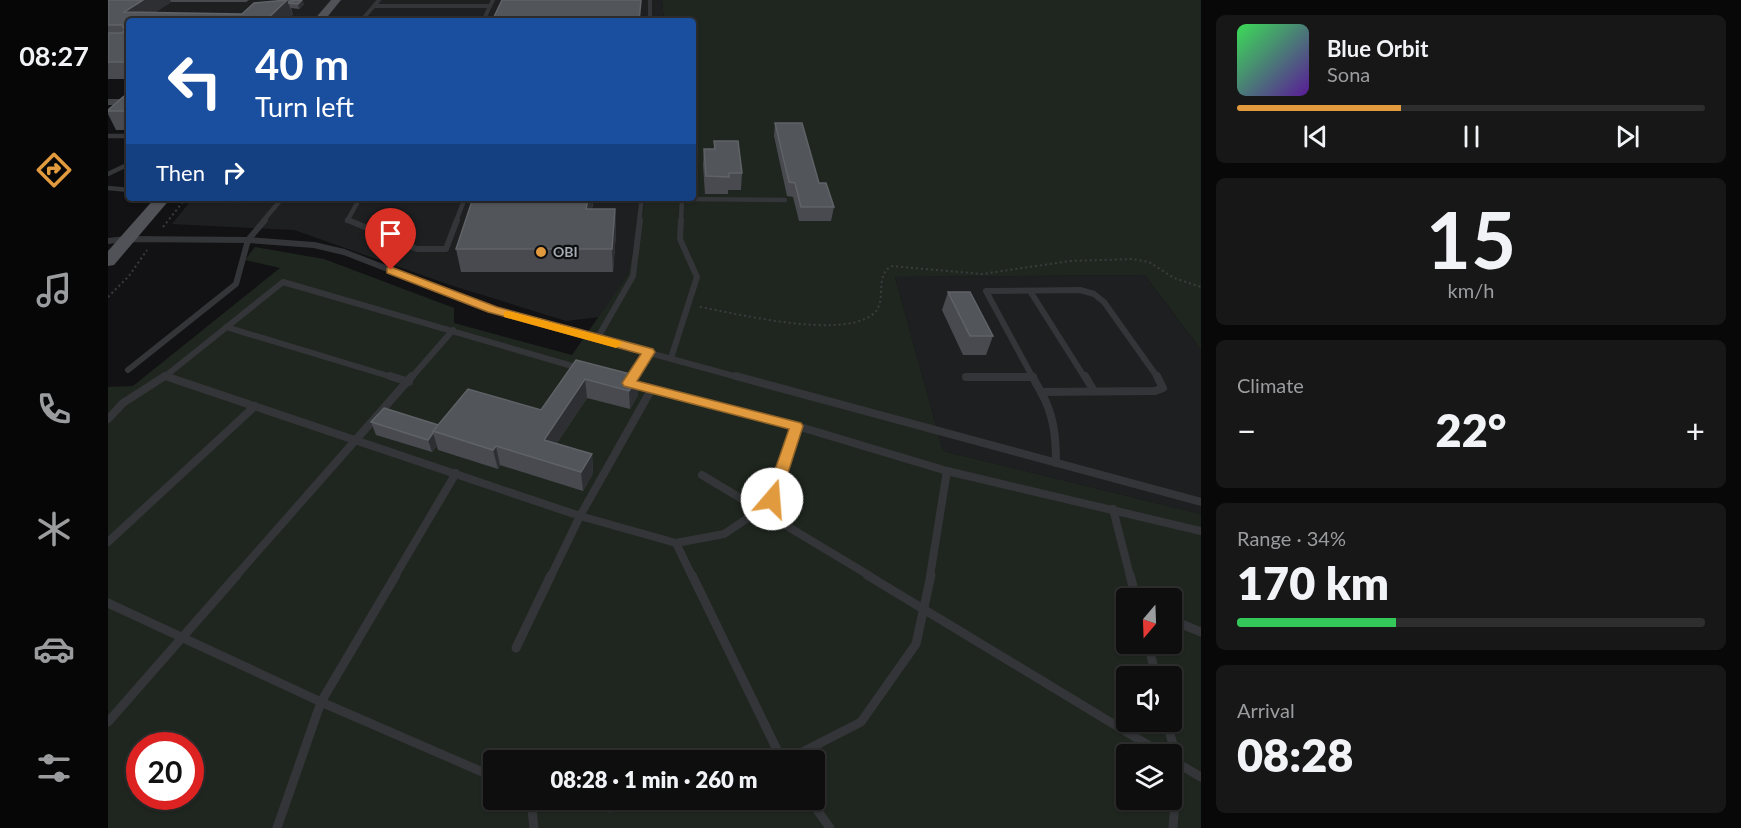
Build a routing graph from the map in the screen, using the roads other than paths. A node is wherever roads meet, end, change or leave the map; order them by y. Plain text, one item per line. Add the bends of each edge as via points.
1 (336, 0) edge
2 (379, 0) edge
3 (493, 0) edge
4 (650, 0) edge
5 (374, 6) junction
6 (490, 6) junction
7 (321, 18) edge
8 (364, 18) edge
9 (484, 18) edge
10 (650, 18) edge
11 (108, 102) edge
12 (126, 102) edge
13 (108, 136) edge
14 (126, 136) edge
15 (109, 165) edge
16 (126, 165) edge
17 (108, 174) edge
18 (108, 188) edge
19 (126, 190) edge
20 (696, 199) edge
21 (785, 200) dead end
22 (160, 201) edge
23 (280, 201) edge
24 (358, 201) edge
25 (464, 201) edge
26 (642, 201) edge
27 (682, 201) edge
28 (127, 239) junction
29 (248, 240) junction
30 (108, 241) edge
31 (108, 261) edge
32 (1030, 291) junction
33 (226, 327) junction
34 (453, 330) junction
35 (597, 339) junction
36 (648, 352) junction
37 (671, 358) junction
38 (128, 370) dead end
39 (585, 370) edge
40 (164, 376) junction
41 (966, 377) dead end
42 (1033, 377) junction
43 (618, 380) edge
44 (409, 382) junction
45 (629, 383) junction
46 (651, 390) junction
47 (1041, 392) junction
48 (1094, 392) junction
49 (255, 406) junction
50 (108, 419) edge
51 (796, 426) junction
52 (358, 440) junction
53 (1056, 463) junction
54 (947, 471) junction
55 (456, 473) junction
56 (702, 475) dead end
57 (1201, 502) edge
58 (1113, 509) junction
59 (760, 510) junction
60 (580, 516) junction
61 (1201, 531) edge
62 (108, 542) edge
63 (676, 543) junction
64 (1133, 588) edge
65 (108, 603) edge
66 (925, 610) junction
67 (1182, 624) edge
68 (1201, 632) edge
69 (183, 637) junction
70 (516, 648) dead end
71 (321, 702) junction
72 (108, 722) edge
73 (1146, 744) edge
74 (777, 750) edge
75 (807, 750) edge
76 (1182, 766) edge
77 (483, 772) edge
78 (1201, 777) edge
79 (532, 810) edge
80 (817, 810) edge
81 (1174, 810) edge
82 (277, 828) edge
83 (534, 828) edge
84 (830, 828) edge
85 (1173, 828) edge

1 - 7 main road
2 - 5 lane
3 - 6 lane
4 - 10 lane
5 - 6 lane
5 - 8 lane
6 - 9 lane
11 - 12 street
13 - 14 lane
15 - 17 lane
16 - 17 lane
18 - 19 lane
20 - 21 lane
22 - 28 main road
23 - 29 lane
24 - 25 lane via 347,221 417,249 446,249
26 - 35 lane via 633,276
27 - 37 lane via 680,238 697,277
28 - 29 lane
28 - 30 lane
28 - 31 main road
29 - 35 lane via 314,245 344,252 493,310
29 - 38 lane via 236,284
32 - 42 lane via 986,291
32 - 48 lane
32 - 48 lane via 1080,290 1098,297 1163,388
33 - 34 lane via 283,282
33 - 40 lane
33 - 44 lane
34 - 39 lane
34 - 44 lane
35 - 36 lane
36 - 37 lane
36 - 45 lane
37 - 53 lane
40 - 49 lane
40 - 50 lane via 123,403
41 - 42 lane
42 - 47 lane
43 - 45 lane
44 - 52 lane
45 - 46 lane
46 - 51 lane
46 - 60 lane
47 - 48 lane
47 - 53 lane via 1056,421
49 - 52 lane
49 - 62 lane
51 - 54 lane
51 - 59 lane via 772,499
52 - 55 lane
52 - 69 lane
53 - 57 lane
54 - 58 lane
54 - 66 lane
55 - 60 lane
55 - 71 lane
56 - 59 lane
58 - 61 lane
58 - 64 lane
59 - 63 lane via 724,534
59 - 66 lane
60 - 63 lane
60 - 70 lane
63 - 74 lane
65 - 69 lane
66 - 73 lane
66 - 75 lane via 916,644 861,722
67 - 68 lane
69 - 71 lane
69 - 72 lane
71 - 77 lane
71 - 82 lane
76 - 78 lane
79 - 83 lane
80 - 84 lane
81 - 85 lane

